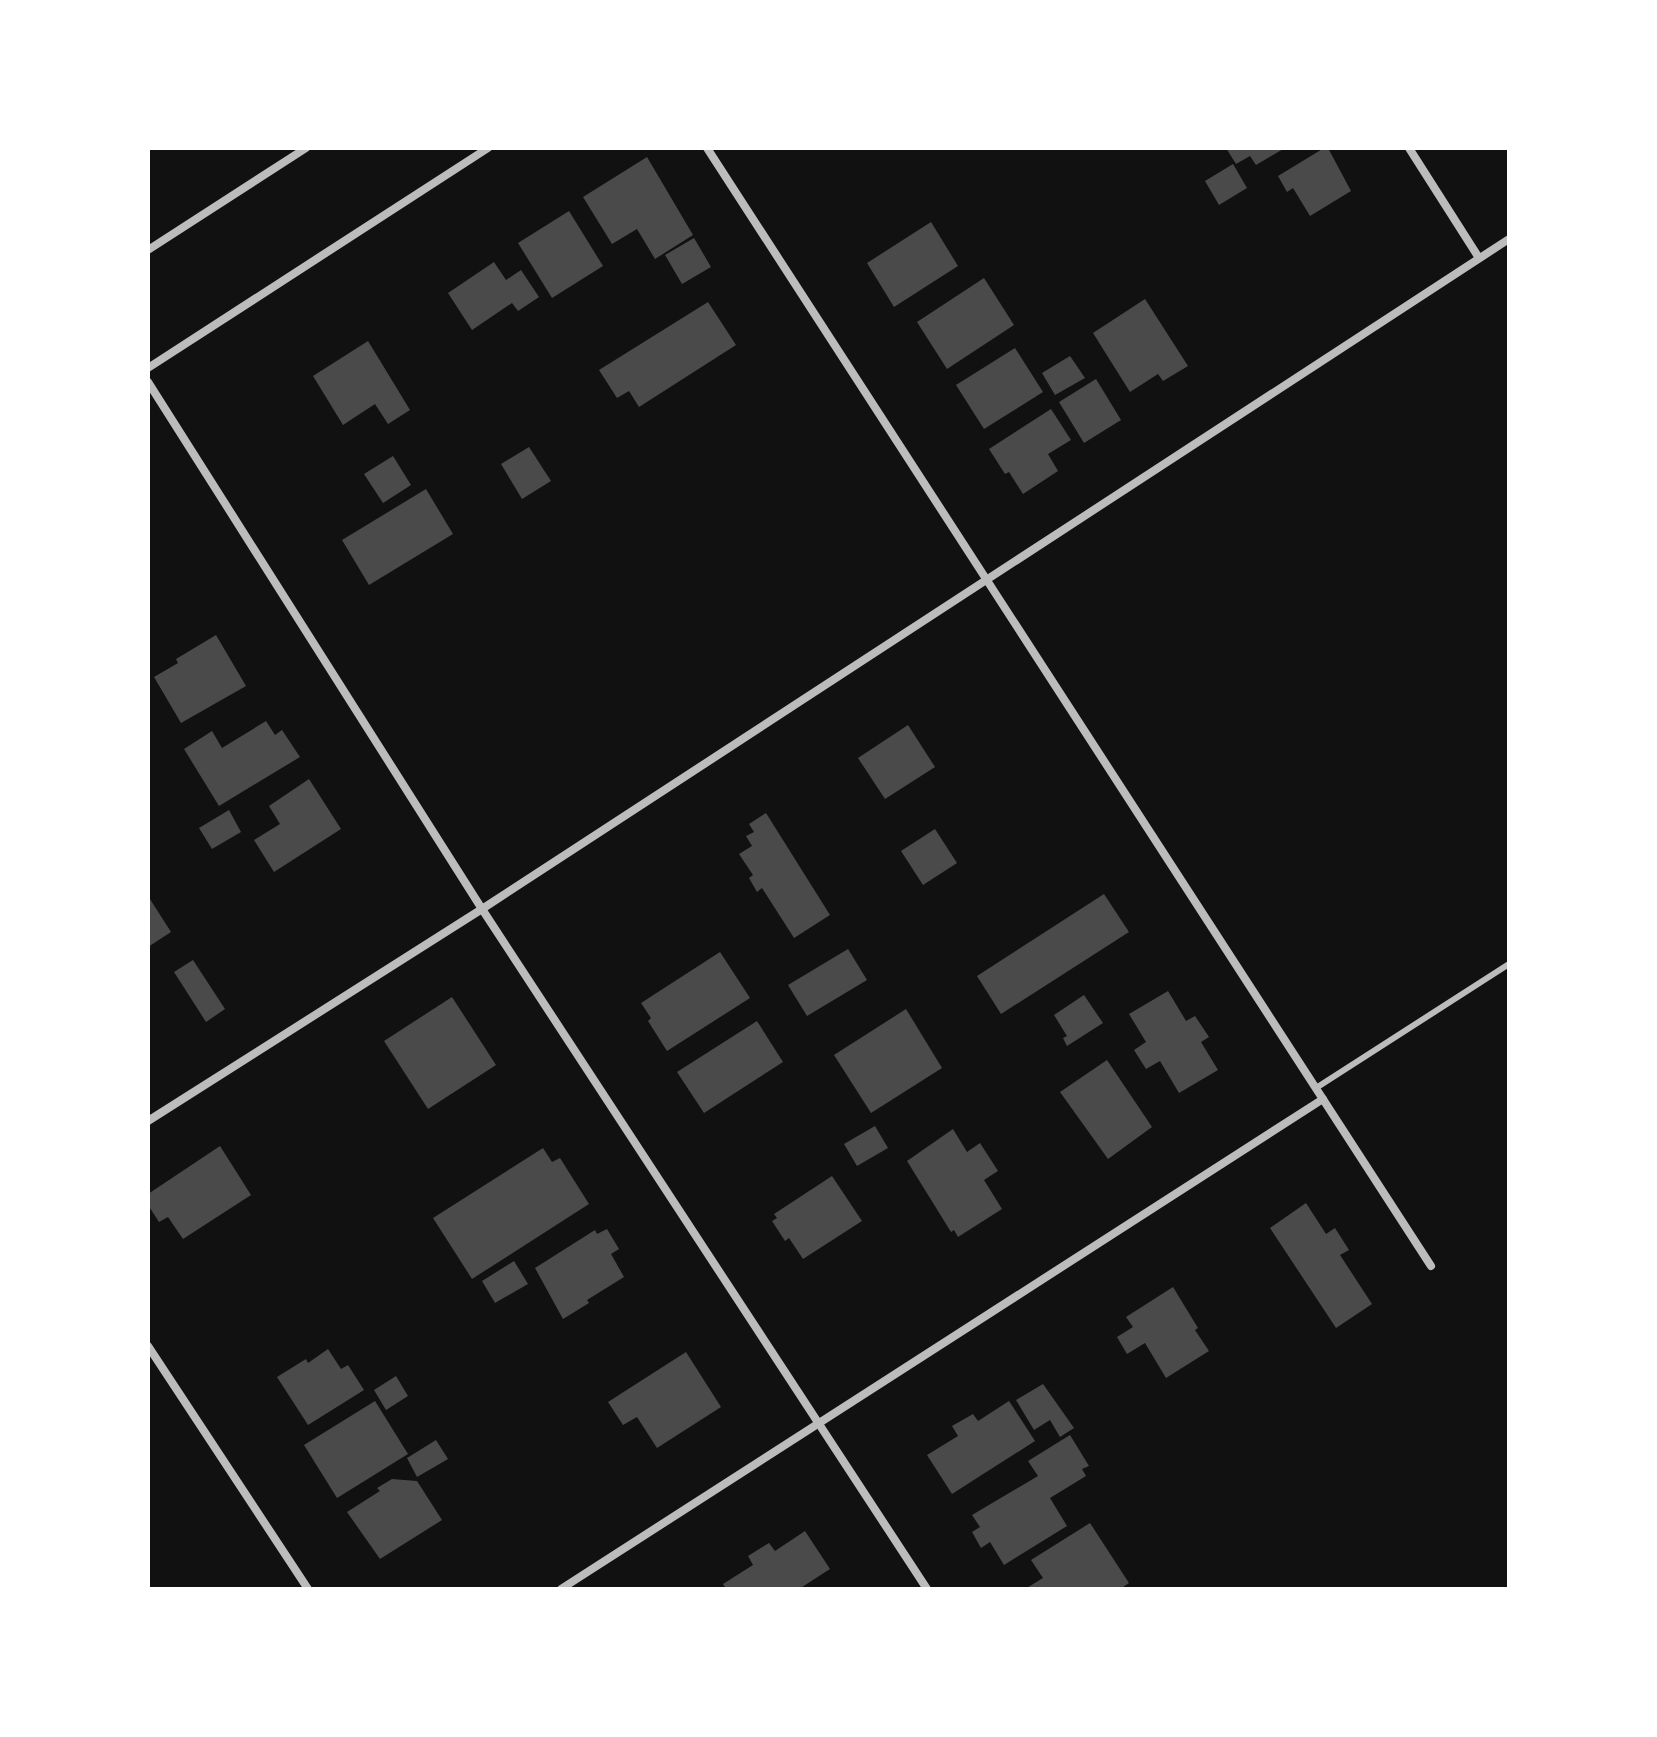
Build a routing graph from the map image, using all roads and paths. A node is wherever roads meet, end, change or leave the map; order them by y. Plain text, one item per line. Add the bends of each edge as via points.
1 (306, 148) edge
2 (488, 148) edge
3 (707, 148) edge
4 (1409, 148) edge
5 (1509, 239) edge
6 (148, 250) edge
7 (1479, 258) junction
8 (148, 368) edge
9 (148, 382) edge
10 (988, 580) junction
11 (482, 909) junction
12 (1509, 964) edge
13 (1316, 1088) junction
14 (1323, 1099) junction
15 (148, 1121) edge
16 (1431, 1266) dead end
17 (148, 1346) edge
18 (819, 1422) junction
19 (308, 1589) edge
20 (561, 1589) edge
21 (927, 1589) edge

1 - 6 street
2 - 8 street
3 - 10 street
4 - 7 street
5 - 7 street
7 - 10 street
9 - 11 street
10 - 11 street
10 - 13 street
11 - 15 street
11 - 18 street
12 - 13 lane
13 - 14 street
14 - 16 street
14 - 18 street
17 - 19 street
18 - 20 street
18 - 21 street

